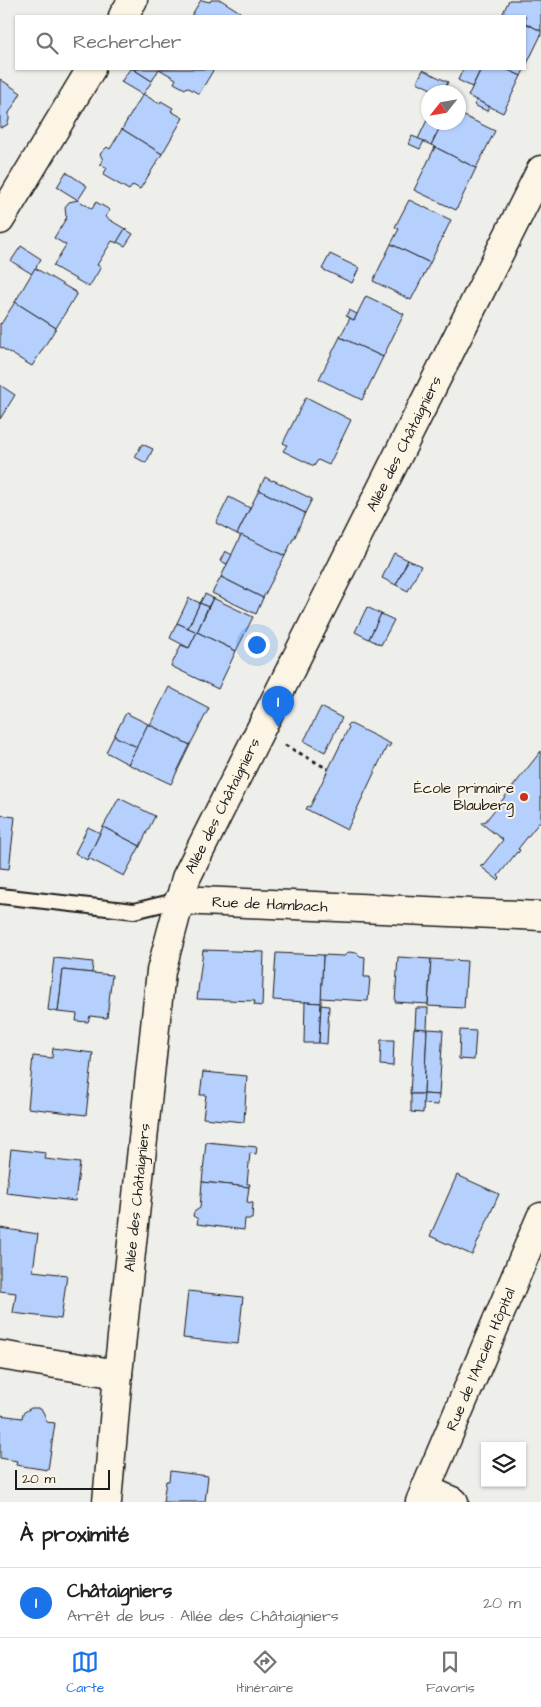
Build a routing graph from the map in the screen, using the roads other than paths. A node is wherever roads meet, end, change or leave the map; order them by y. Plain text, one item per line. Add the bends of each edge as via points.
1 (133, 0) edge
2 (124, 15) edge
3 (90, 70) edge
4 (541, 170) edge
5 (0, 220) edge
6 (0, 896) edge
7 (179, 900) junction
8 (541, 916) edge
9 (541, 1217) edge
10 (0, 1355) edge
11 (118, 1374) junction
12 (423, 1495) edge
13 (107, 1502) edge
14 (454, 1502) edge

1 - 2 street
3 - 5 street
4 - 7 street, Allée des Châtaigniers via 186,878
6 - 7 lane, Rue de Hambach via 134,911
7 - 8 street, Rue de Hambach
7 - 11 street, Allée des Châtaigniers via 161,971
9 - 12 street, Rue de l'Ancien Hôpital
10 - 11 street
11 - 13 street, Allée des Châtaigniers
12 - 14 street

